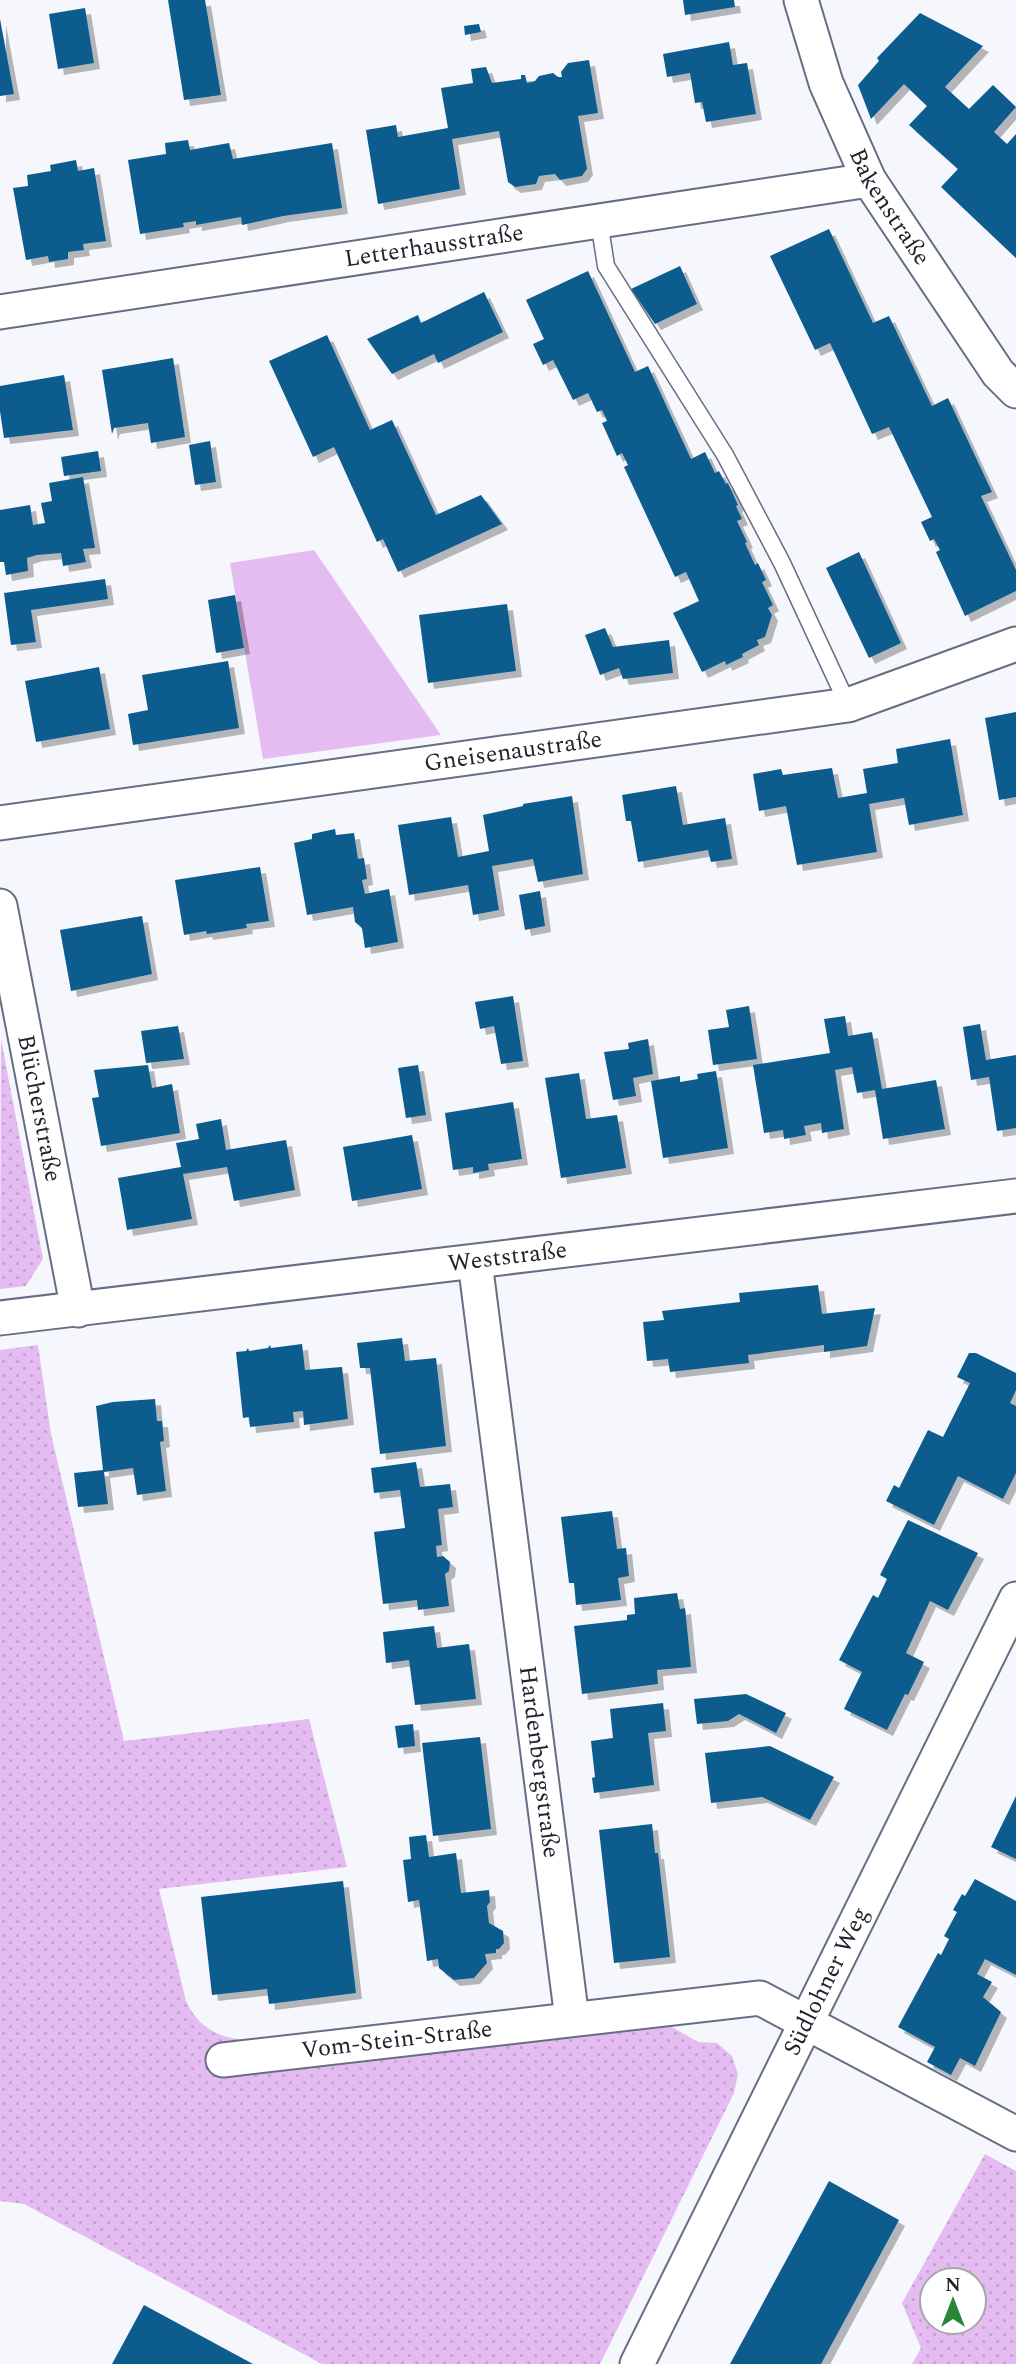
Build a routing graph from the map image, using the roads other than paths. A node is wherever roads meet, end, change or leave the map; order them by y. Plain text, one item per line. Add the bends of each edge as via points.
1 (801, 0) edge
2 (869, 180) junction
3 (599, 221) junction
4 (0, 312) edge
5 (1016, 391) edge
6 (1016, 644) edge
7 (848, 705) junction
8 (0, 823) edge
9 (0, 906) edge
10 (1016, 1196) edge
11 (475, 1262) junction
12 (78, 1310) junction
13 (0, 1318) edge
14 (1016, 1599) edge
15 (572, 2019) junction
16 (808, 2021) junction
17 (223, 2060) dead end
18 (1016, 2134) edge
19 (637, 2364) edge

1 - 2 street, Bakenstraße via 826,83
2 - 3 street, Letterhausstraße
2 - 5 street, Bakenstraße via 998,373
3 - 4 street, Letterhausstraße
3 - 7 lane via 606,266 725,455
6 - 7 street, Gneisenaustraße
7 - 8 street, Gneisenaustraße
9 - 12 street, Blücherstraße
10 - 11 street, Weststraße
11 - 12 street, Weststraße
11 - 15 street, Hardenbergstraße
12 - 13 street, Weststraße
14 - 16 street, Südlohner Weg
15 - 16 street via 760,1998
15 - 17 street, Vom-Stein-Straße
16 - 18 street
16 - 19 street, Südlohner Weg

